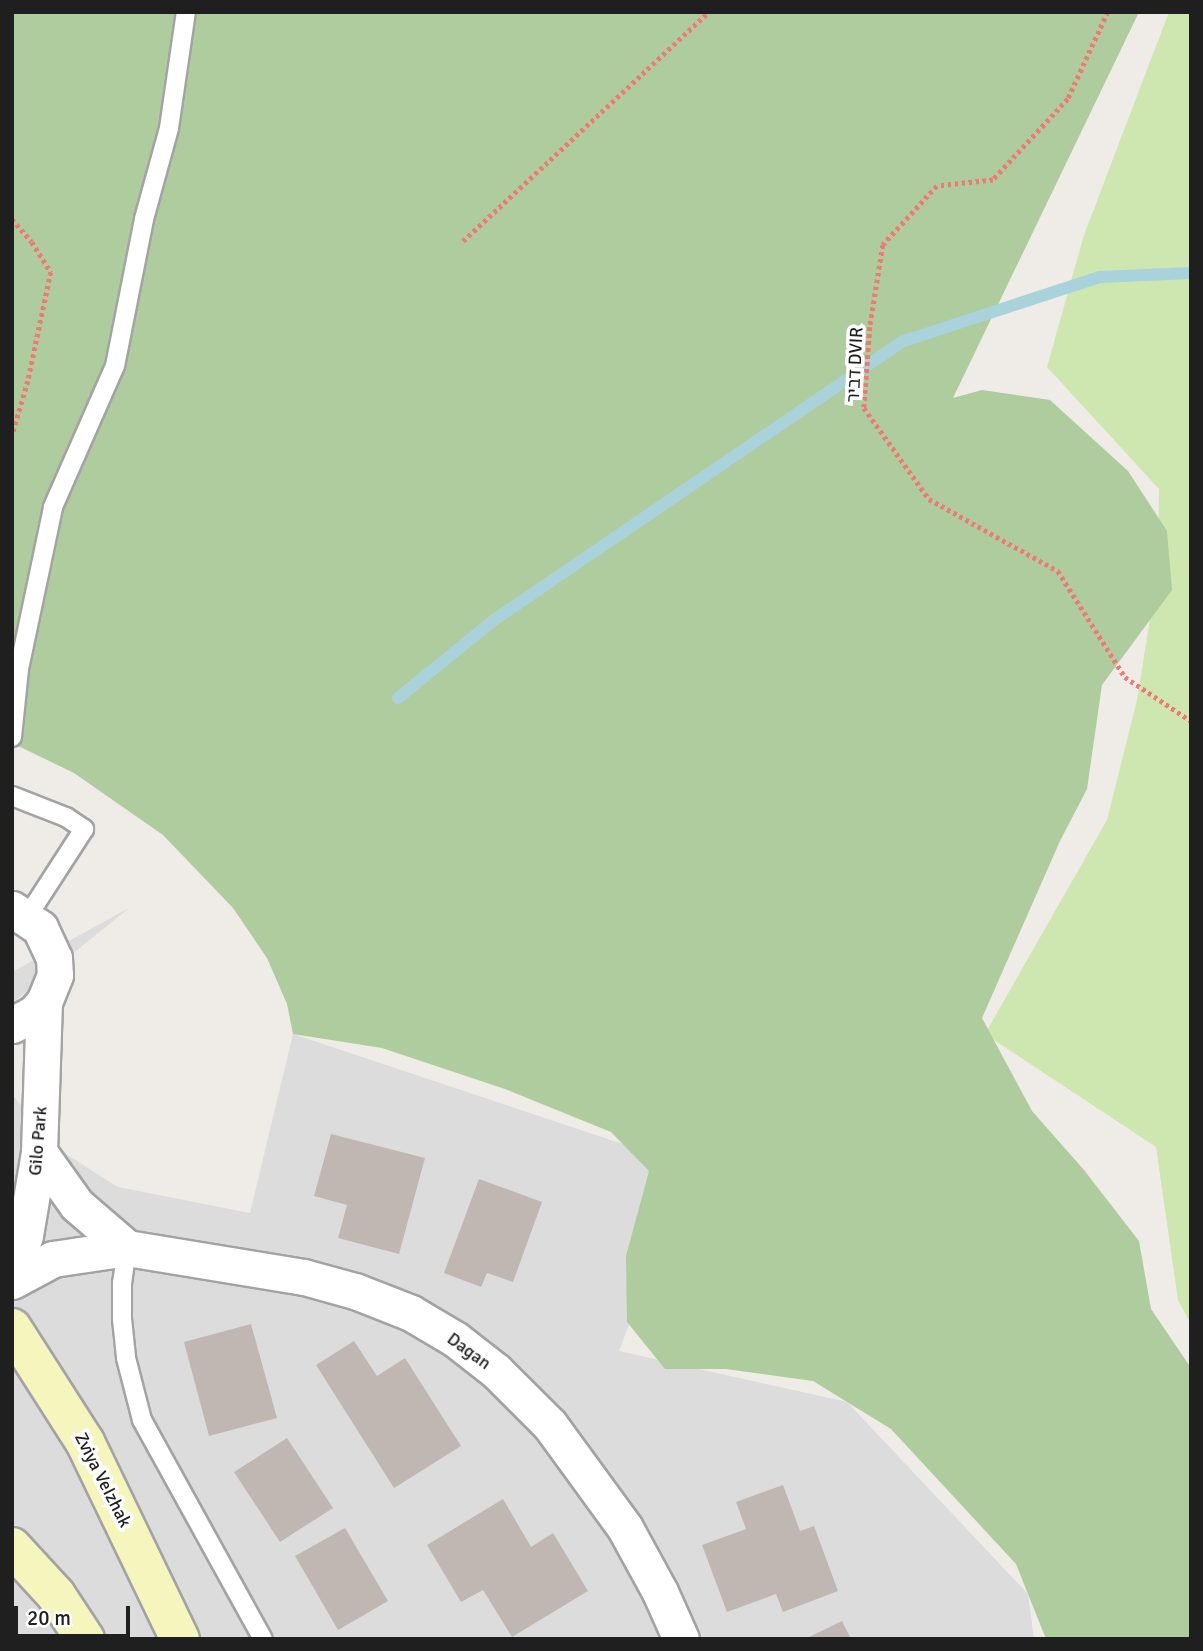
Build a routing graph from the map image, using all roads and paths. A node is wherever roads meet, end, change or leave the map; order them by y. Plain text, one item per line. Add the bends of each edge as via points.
1 (186, 12) edge
2 (709, 12) edge
3 (1108, 12) edge
4 (12, 219) edge
5 (463, 241) dead end
6 (12, 436) edge
7 (1191, 722) edge
8 (12, 737) edge
9 (12, 796) edge
10 (20, 913) edge
11 (44, 1002) junction
12 (12, 1025) edge
13 (39, 1152) junction
14 (127, 1248) junction
15 (12, 1279) edge
16 (12, 1328) edge
17 (12, 1547) edge
18 (85, 1639) edge
19 (180, 1639) edge
20 (263, 1639) edge
21 (681, 1639) edge

1 - 8 lane via 169,128 144,219 115,366 53,508 19,669
2 - 5 path
3 - 7 path, דביר DVIR via 1068,99 993,180 937,186 883,245 864,408 929,499 1058,571 1125,677
4 - 6 path via 51,272
9 - 10 lane via 84,829
10 - 11 street, Gilo Park via 40,928 54,958 55,975
11 - 12 street
11 - 13 street, Gilo Park
13 - 14 street via 77,1205
13 - 15 street, Gilo Park
14 - 15 street, Dagan via 53,1259
14 - 20 lane via 122,1320 126,1358 142,1420
14 - 21 street, Dagan via 304,1277 355,1291 411,1313 454,1339 550,1425 591,1477 636,1549
16 - 19 street, Zviya VeIzhak via 85,1442
17 - 18 street via 56,1595

